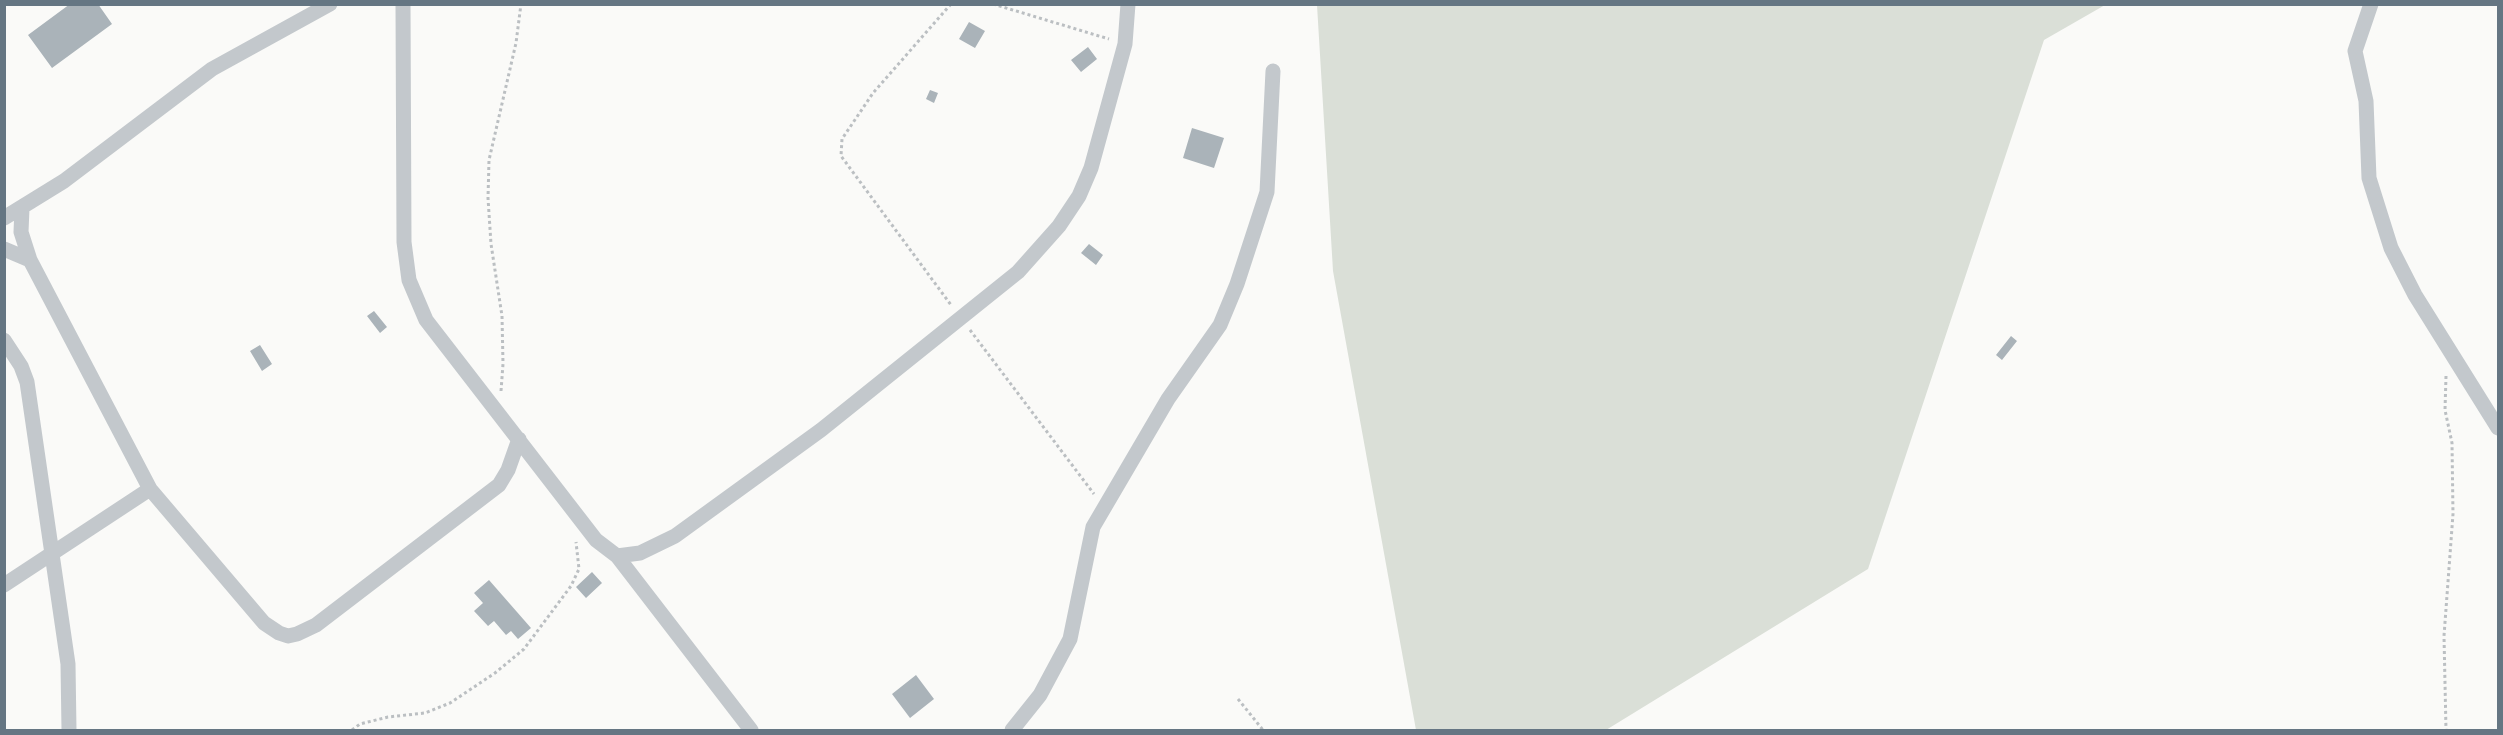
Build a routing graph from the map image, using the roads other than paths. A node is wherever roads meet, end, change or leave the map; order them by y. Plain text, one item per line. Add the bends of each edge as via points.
1 (330, 4) edge
2 (403, 4) edge
3 (1128, 4) edge
4 (2371, 4) edge
5 (1274, 71) dead end
6 (22, 208) junction
7 (4, 218) edge
8 (4, 249) edge
9 (30, 260) junction
10 (4, 340) edge
11 (2499, 428) edge
12 (519, 439) junction
13 (150, 489) junction
14 (52, 553) junction
15 (618, 556) junction
16 (4, 585) edge
17 (69, 730) edge
18 (751, 730) edge
19 (1012, 730) edge

1 - 6 street via 212,69 64,181
2 - 12 street via 404,242 409,280 426,320
3 - 15 street via 1125,44 1091,168 1079,196 1059,226 1017,272 821,430 675,536 640,553
4 - 11 street via 2355,51 2366,101 2369,178 2391,248 2415,295
5 - 19 street via 1267,192 1237,284 1220,325 1168,399 1093,527 1070,639 1040,695
6 - 7 street
6 - 9 street via 21,232
8 - 9 street
9 - 13 street
10 - 14 street via 27,382
12 - 13 street via 499,485 316,625 288,636 264,623
12 - 15 street via 596,540
13 - 14 street
14 - 16 street
14 - 17 street via 68,664
15 - 18 street

